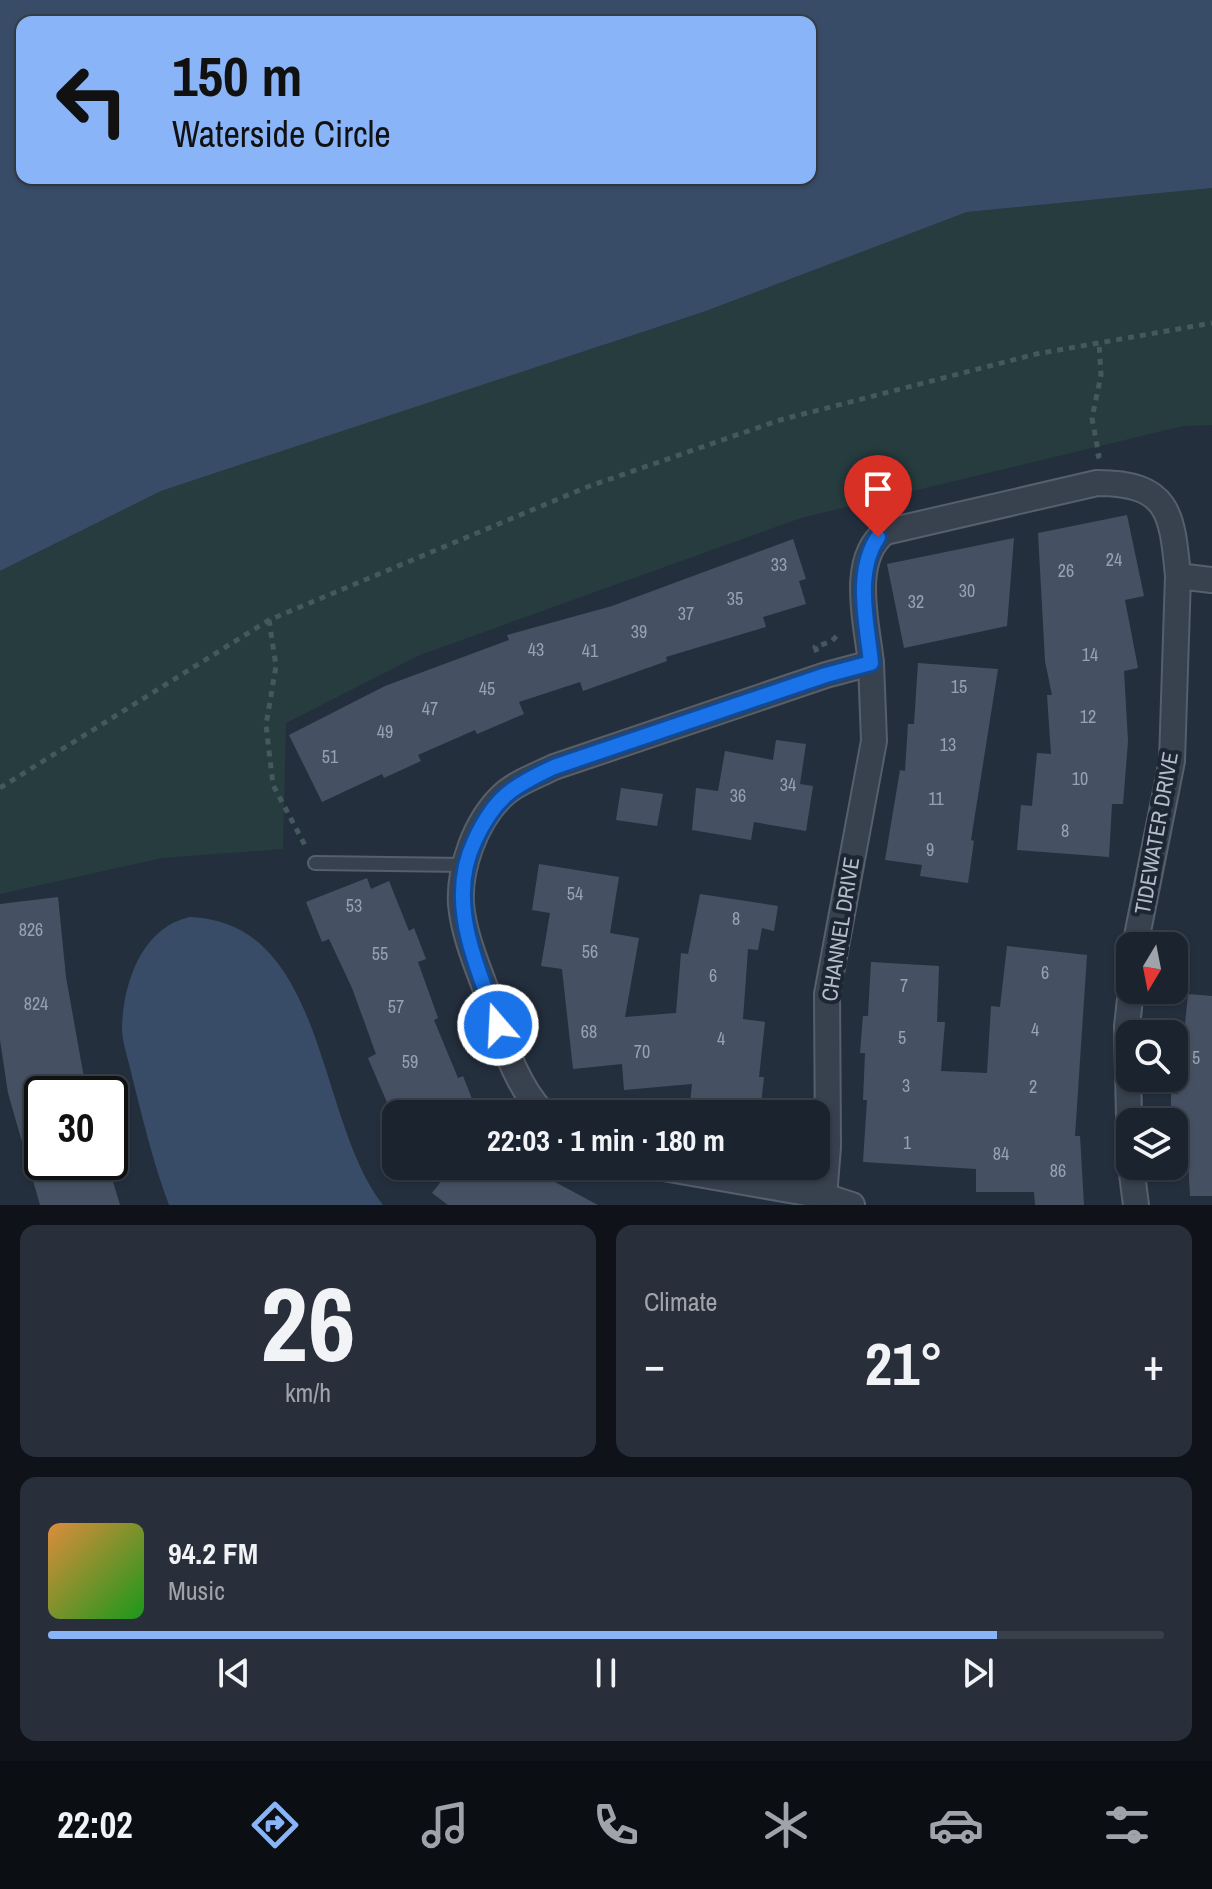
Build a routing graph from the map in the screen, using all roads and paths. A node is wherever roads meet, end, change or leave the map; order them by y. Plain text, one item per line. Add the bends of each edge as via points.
1 (1212, 323) edge
2 (1178, 576) junction
3 (1212, 580) edge
4 (269, 620) junction
5 (871, 663) junction
6 (0, 788) edge
7 (315, 863) joint
8 (464, 865) junction
9 (1138, 932) edge
10 (1129, 1004) edge
11 (533, 1100) edge
12 (1129, 1108) edge
13 (732, 1180) edge
14 (1132, 1180) edge
15 (824, 1196) junction
16 (852, 1205) edge
17 (1136, 1205) edge

1 - 4 path via 1036,354 780,420 587,487
2 - 3 street
2 - 5 street, TIDEWATER DRIVE via 1169,513 1150,495 1119,483 1097,483 893,530 878,537 865,568
2 - 9 street, TIDEWATER DRIVE via 1172,761
4 - 6 path
4 - 7 path via 276,666 266,725 273,785
5 - 8 street via 518,783 487,815
5 - 15 street, CHANNEL DRIVE via 874,741 827,994
7 - 8 lane
8 - 11 street via 461,903 468,936 508,1054
10 - 12 street
13 - 15 street
14 - 17 street
15 - 16 street

